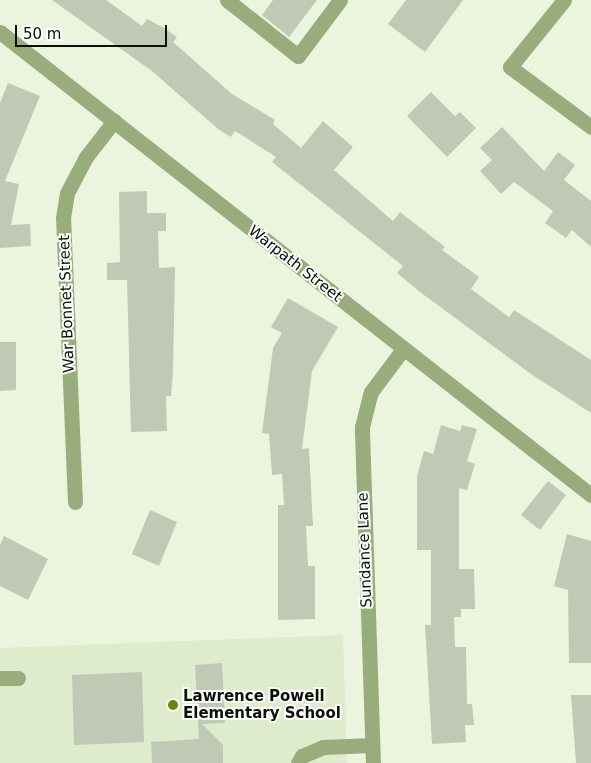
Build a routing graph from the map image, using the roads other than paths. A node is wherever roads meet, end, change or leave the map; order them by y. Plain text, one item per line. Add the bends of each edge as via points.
1 (227, 0) edge
2 (340, 0) edge
3 (564, 0) edge
4 (0, 32) edge
5 (114, 121) junction
6 (591, 127) edge
7 (403, 349) junction
8 (591, 495) edge
9 (75, 502) dead end
10 (0, 678) edge
11 (18, 678) dead end
12 (372, 744) junction
13 (298, 763) edge
14 (373, 763) edge

1 - 2 street via 298,56
3 - 6 street via 510,67
4 - 5 street, Warpath Street
5 - 7 street, Warpath Street
5 - 9 street, War Bonnet Street via 82,164 66,193 63,218
7 - 8 street, Warpath Street
7 - 12 street, Sundance Lane via 371,392 362,427
10 - 11 street
12 - 13 street via 323,747 302,756
12 - 14 street, Sundance Lane

